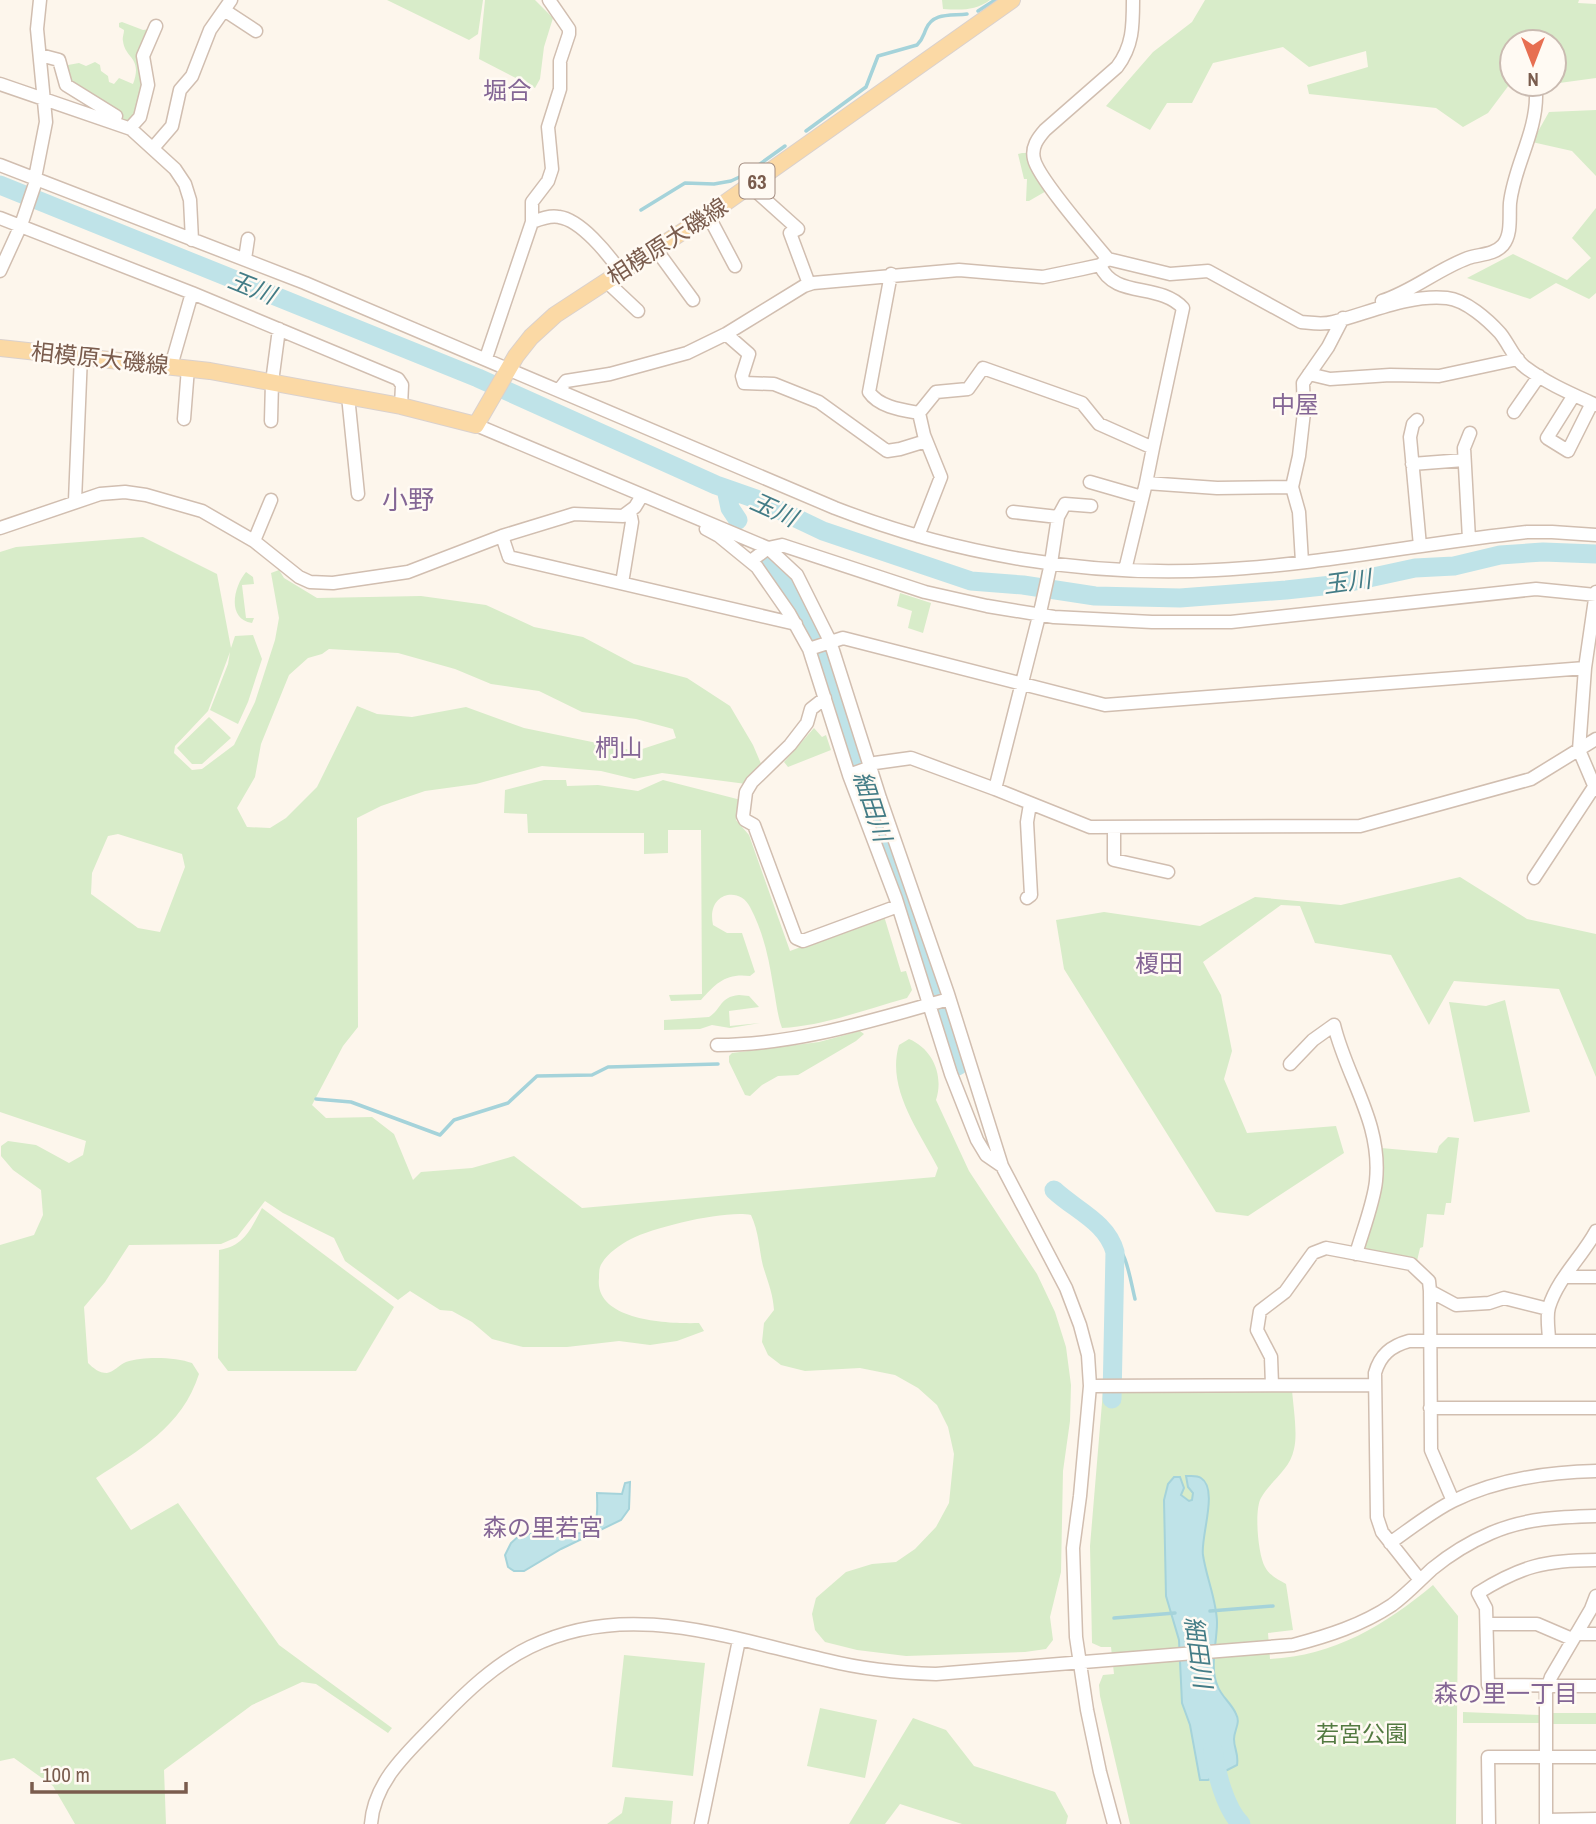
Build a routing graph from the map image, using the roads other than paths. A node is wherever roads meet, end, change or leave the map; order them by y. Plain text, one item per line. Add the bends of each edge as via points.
1 (40, 0) edge
2 (549, 0) edge
3 (1012, 0) edge
4 (1133, 0) edge
5 (228, 5) edge
6 (156, 26) dead end
7 (256, 31) dead end
8 (40, 55) junction
9 (0, 84) edge
10 (1536, 98) edge
11 (46, 99) junction
12 (125, 126) junction
13 (153, 148) junction
14 (0, 165) edge
15 (36, 179) junction
16 (750, 186) junction
17 (708, 215) junction
18 (0, 218) edge
19 (532, 222) junction
20 (21, 224) junction
21 (248, 239) dead end
22 (192, 240) junction
23 (655, 248) junction
24 (245, 259) junction
25 (1104, 262) junction
26 (735, 265) dead end
27 (0, 271) edge
28 (620, 271) junction
29 (891, 274) junction
30 (607, 281) junction
31 (810, 284) junction
32 (192, 293) junction
33 (693, 300) dead end
34 (638, 311) dead end
35 (1342, 319) junction
36 (279, 329) junction
37 (726, 334) junction
38 (0, 348) edge
39 (80, 355) junction
40 (486, 358) junction
41 (1518, 359) junction
42 (171, 366) junction
43 (188, 368) junction
44 (507, 371) junction
45 (1309, 374) junction
46 (1539, 376) junction
47 (272, 382) junction
48 (559, 390) junction
49 (1574, 395) junction
50 (348, 396) junction
51 (1594, 404) edge
52 (401, 406) junction
53 (1514, 412) dead end
54 (919, 413) junction
55 (184, 419) dead end
56 (479, 420) junction
57 (1417, 420) dead end
58 (271, 421) dead end
59 (1470, 433) dead end
60 (926, 441) junction
61 (1153, 448) junction
62 (1464, 460) junction
63 (1412, 464) junction
64 (1096, 480) dead end
65 (1146, 483) junction
66 (1292, 487) junction
67 (358, 494) dead end
68 (641, 496) junction
69 (1142, 497) junction
70 (271, 500) dead end
71 (75, 501) junction
72 (1091, 506) dead end
73 (629, 512) junction
74 (1013, 512) dead end
75 (689, 517) junction
76 (1058, 517) junction
77 (0, 528) edge
78 (1596, 535) edge
79 (502, 536) junction
80 (918, 537) junction
81 (1469, 538) junction
82 (254, 541) junction
83 (1420, 545) junction
84 (760, 555) junction
85 (1302, 562) junction
86 (1050, 567) junction
87 (1125, 570) junction
88 (622, 583) junction
89 (1596, 594) edge
90 (1040, 612) junction
91 (796, 624) junction
92 (819, 645) junction
93 (1585, 668) junction
94 (1023, 684) junction
95 (825, 698) junction
96 (1596, 739) edge
97 (1579, 750) junction
98 (860, 771) junction
99 (995, 789) junction
100 (1595, 789) edge
101 (1030, 804) junction
102 (1114, 828) junction
103 (1168, 873) dead end
104 (1534, 878) dead end
105 (904, 898) junction
106 (1027, 898) dead end
107 (939, 1002) junction
108 (717, 1045) dead end
109 (1290, 1064) dead end
110 (1002, 1166) junction
111 (1596, 1231) edge
112 (1591, 1248) edge
113 (1356, 1254) junction
114 (1564, 1277) junction
115 (1596, 1277) edge
116 (1430, 1291) junction
117 (1548, 1309) junction
118 (1430, 1341) junction
119 (1549, 1341) junction
120 (1596, 1341) edge
121 (1272, 1385) junction
122 (1375, 1385) junction
123 (1090, 1386) junction
124 (1430, 1408) junction
125 (1596, 1408) edge
126 (1596, 1471) edge
127 (1453, 1501) junction
128 (1596, 1516) edge
129 (1390, 1543) junction
130 (1596, 1560) edge
131 (1420, 1580) junction
132 (1596, 1597) edge
133 (1487, 1624) junction
134 (1596, 1634) edge
135 (1574, 1637) junction
136 (740, 1640) junction
137 (1078, 1662) junction
138 (1548, 1686) junction
139 (1596, 1686) edge
140 (1545, 1757) junction
141 (1596, 1757) edge
142 (1596, 1819) edge
143 (1546, 1822) edge
144 (370, 1824) edge
145 (701, 1824) edge
146 (1114, 1824) edge
147 (1489, 1824) edge

1 - 8 street
2 - 19 street via 569,34 559,61 560,89 548,127 552,169 532,202
3 - 16 main road, 相模原大磯線 / 63
4 - 25 street via 1133,30 1124,57 1045,130 1033,154 1037,167
5 - 7 street
5 - 13 street via 210,30 192,76 180,90 172,126
6 - 12 street via 143,56 148,80 140,117
8 - 11 street
8 - 12 street via 59,60 66,85
9 - 11 street
10 - 35 street via 1504,243
11 - 12 street
11 - 15 street via 47,122
12 - 13 street
13 - 22 street via 185,184
14 - 15 street
15 - 20 street
15 - 22 street
16 - 17 main road, 相模原大磯線 / 63
16 - 31 street via 798,229 790,233
17 - 23 main road, 相模原大磯線 / 63
17 - 26 street
18 - 20 street
19 - 28 street via 561,216 602,245
19 - 40 street
20 - 27 street
20 - 32 street
21 - 24 street
22 - 24 street
23 - 28 main road, 相模原大磯線 / 63
23 - 33 street
24 - 40 street
25 - 29 street via 1032,278 959,270
25 - 35 street via 1170,274 1208,271 1301,322
25 - 61 street via 1104,275 1115,284 1162,294 1183,308
28 - 30 main road, 相模原大磯線 / 63
29 - 31 street
29 - 54 street via 869,392 898,410
30 - 34 street
30 - 44 main road, 相模原大磯線 / 63 via 555,315 531,337
31 - 37 street
32 - 36 street
32 - 42 street
35 - 41 street via 1396,304 1448,298 1463,303 1500,333
35 - 45 street
36 - 47 street
36 - 52 street via 398,379
37 - 48 street via 687,353 566,382
37 - 60 street via 749,354 744,383 774,384 819,402 887,451
38 - 39 main road, 相模原大磯線
39 - 42 main road, 相模原大磯線
39 - 71 street
40 - 44 street
41 - 45 street via 1439,376 1330,379
41 - 46 street
42 - 43 main road, 相模原大磯線
43 - 47 main road, 相模原大磯線
43 - 55 street
44 - 48 street
44 - 56 main road, 63
45 - 66 street via 1303,383 1304,412
46 - 49 street
46 - 53 street
47 - 50 main road, 相模原大磯線
47 - 58 street
48 - 80 street via 835,508
49 - 51 street
49 - 51 street via 1546,439 1568,451
50 - 52 main road, 相模原大磯線
50 - 67 street
52 - 56 main road, 相模原大磯線
54 - 60 street
54 - 61 street via 936,392 968,389 983,368 1082,403 1099,425
56 - 68 street
57 - 63 street via 1410,437
59 - 62 street
60 - 80 street via 941,477
61 - 65 street
62 - 63 street
62 - 81 street
63 - 83 street
64 - 69 street
65 - 66 street
65 - 69 street
66 - 85 street via 1299,512
68 - 73 street
68 - 75 street
69 - 87 street
70 - 82 street
71 - 77 street
71 - 82 street via 125,492 169,500 202,511
72 - 76 street via 1065,504
73 - 79 street via 613,517 574,514
73 - 88 street via 632,522
74 - 76 street
75 - 84 street
75 - 84 street
76 - 86 street
78 - 81 street via 1552,531
79 - 82 street via 408,572 322,583 299,577
79 - 88 street via 509,557
80 - 86 street
81 - 83 street
83 - 85 street
84 - 90 street via 782,545 925,592 987,607
84 - 91 street
84 - 92 street via 797,575
85 - 87 street via 1213,570
86 - 87 street
86 - 90 street
88 - 91 street
89 - 90 street via 1536,589 1231,622 1152,622
89 - 93 street
90 - 94 street
91 - 92 street
92 - 94 street via 843,638
92 - 95 street
92 - 98 street
93 - 94 street via 1105,705
93 - 97 street
94 - 99 street
95 - 98 street
95 - 105 street via 811,709 807,723 789,745 752,782 743,816 754,825 796,938 803,941
96 - 97 street
97 - 100 street
97 - 102 street via 1524,781 1360,826
98 - 99 street via 875,763 911,758
98 - 105 street
98 - 105 street
99 - 101 street
100 - 104 street
101 - 102 street via 1090,827
101 - 106 street via 1031,895
102 - 103 street via 1114,860
105 - 107 street
105 - 107 street
107 - 108 street via 776,1041
107 - 110 street
107 - 110 street via 951,1074 977,1140 986,1155
109 - 113 street via 1334,1025 1377,1149 1376,1186
110 - 123 street via 1076,1313 1088,1355
111 - 112 street
112 - 114 street
113 - 116 street via 1411,1264 1429,1281
113 - 121 street via 1326,1248 1313,1253 1285,1292 1260,1311 1257,1330 1271,1357
114 - 115 street
114 - 117 street
116 - 117 street via 1456,1305 1504,1298
116 - 118 street
117 - 119 street
118 - 119 street
118 - 122 street via 1409,1341 1389,1350 1377,1366
118 - 124 street
119 - 120 street
121 - 122 street
121 - 123 street
122 - 129 street via 1375,1507
123 - 137 street via 1073,1548
124 - 125 street
124 - 127 street via 1431,1450
126 - 127 street via 1518,1478
127 - 129 street
128 - 131 street via 1545,1518 1504,1528 1462,1548
129 - 131 street
130 - 133 street via 1533,1565 1504,1576 1478,1593 1486,1608
131 - 137 street via 1395,1602 1351,1627 1309,1641
132 - 135 street
133 - 135 street via 1536,1624
133 - 138 street via 1488,1685
134 - 135 street
135 - 138 street
136 - 137 street via 904,1673
136 - 144 street via 673,1625 637,1623 577,1631 529,1647 472,1687 393,1768 378,1794
136 - 145 street
137 - 146 street
138 - 139 street
138 - 140 street
140 - 141 street
140 - 143 street
140 - 147 street via 1488,1757
142 - 143 street

